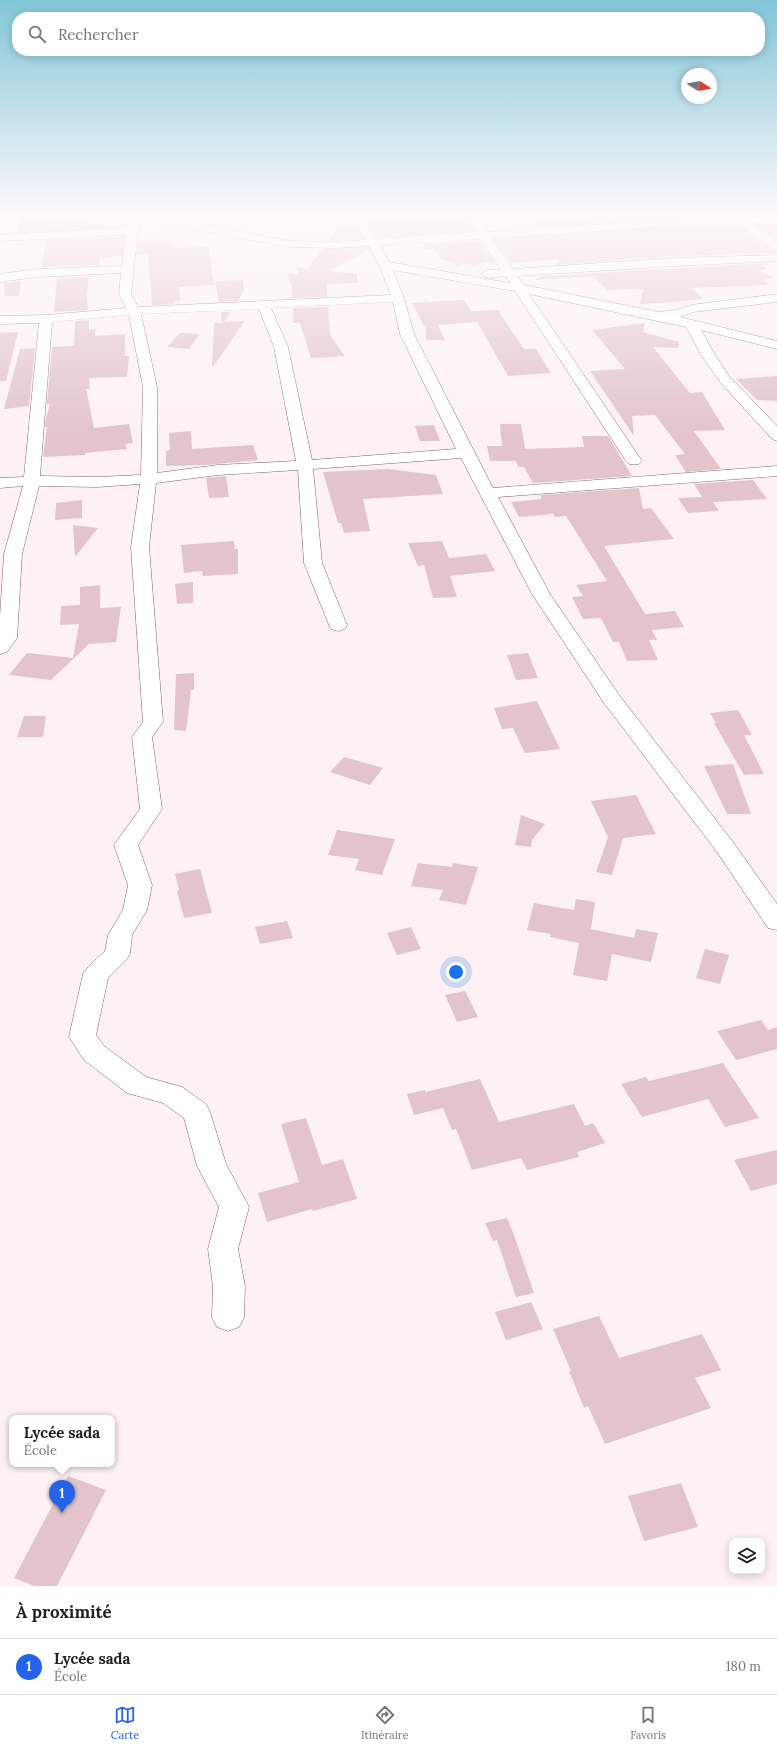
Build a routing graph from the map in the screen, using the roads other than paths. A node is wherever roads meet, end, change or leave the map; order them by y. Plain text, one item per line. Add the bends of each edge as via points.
1 (126, 287) edge
2 (394, 287) edge
3 (514, 287) edge
4 (520, 288) junction
5 (398, 298) junction
6 (777, 298) edge
7 (264, 305) junction
8 (134, 311) junction
9 (654, 315) junction
10 (46, 319) junction
11 (0, 320) edge
12 (692, 325) junction
13 (777, 345) edge
14 (777, 436) edge
15 (466, 453) junction
16 (634, 461) dead end
17 (305, 465) junction
18 (777, 471) edge
19 (149, 479) junction
20 (32, 481) junction
21 (0, 483) edge
22 (487, 493) junction
23 (338, 625) dead end
24 (0, 648) edge
25 (777, 922) edge
26 (228, 1317) dead end

1 - 8 street via 125,294
2 - 5 street
3 - 4 street
4 - 9 street
4 - 16 street
5 - 7 street
5 - 15 street via 406,334
6 - 9 street via 691,309 678,314
7 - 8 street
7 - 17 street via 281,347
8 - 10 street
8 - 19 street via 150,387
9 - 12 street
10 - 11 street
10 - 20 street
12 - 13 street
12 - 14 street via 706,353 738,395
15 - 17 street
15 - 22 street
17 - 19 street via 218,470
17 - 23 street via 313,563
18 - 22 street
19 - 20 street via 96,482
19 - 26 street via 140,547 153,722 142,737 151,809 126,845 140,885 135,910 120,935 117,954 96,974 82,1037 94,1053 137,1085 172,1095 196,1112 212,1166 234,1207 223,1248 229,1286
20 - 21 street
20 - 24 street via 13,554 8,638
22 - 25 street via 541,594 611,699 725,847

